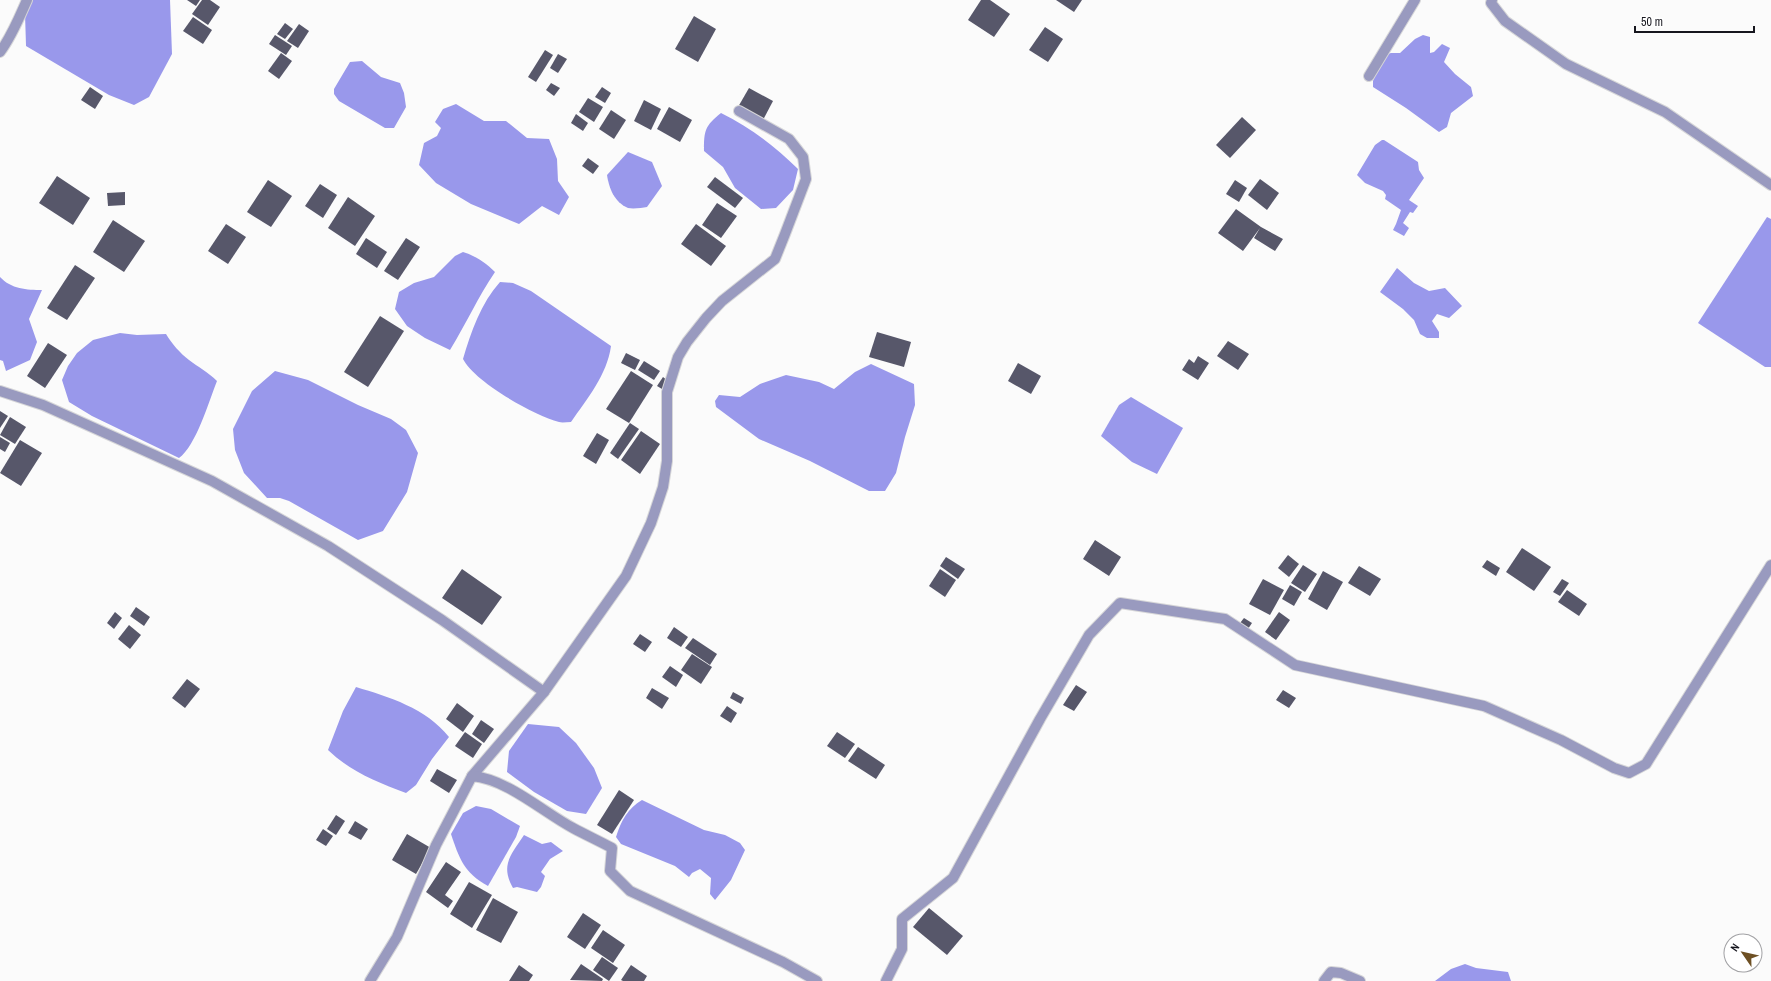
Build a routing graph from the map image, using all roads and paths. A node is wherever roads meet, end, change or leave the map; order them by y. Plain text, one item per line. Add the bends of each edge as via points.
1 (26, 0) edge
2 (1415, 0) edge
3 (1492, 0) edge
4 (0, 52) edge
5 (1369, 76) dead end
6 (739, 111) dead end
7 (1771, 185) edge
8 (0, 392) edge
9 (1771, 565) edge
10 (544, 692) junction
11 (472, 776) junction
12 (370, 981) edge
13 (817, 981) edge
14 (886, 981) edge
15 (1324, 981) edge
16 (1360, 981) edge

1 - 4 street via 18,21
2 - 5 street
3 - 7 street via 1491,3 1505,22 1566,64 1665,112
6 - 10 street via 789,139 803,157 806,179 774,259 722,301 687,342 678,358 667,392 667,461 663,487 651,523 626,576
8 - 10 street via 43,405 212,481 328,546 442,620
9 - 14 street via 1646,764 1629,773 1484,706 1295,665 1225,619 1120,603 1089,635 953,878 902,919 902,949
10 - 11 street
11 - 12 street via 436,845 397,937
11 - 13 street via 483,777 522,796 573,828 612,848 610,871 630,891 783,962
15 - 16 street via 1331,972 1341,973

